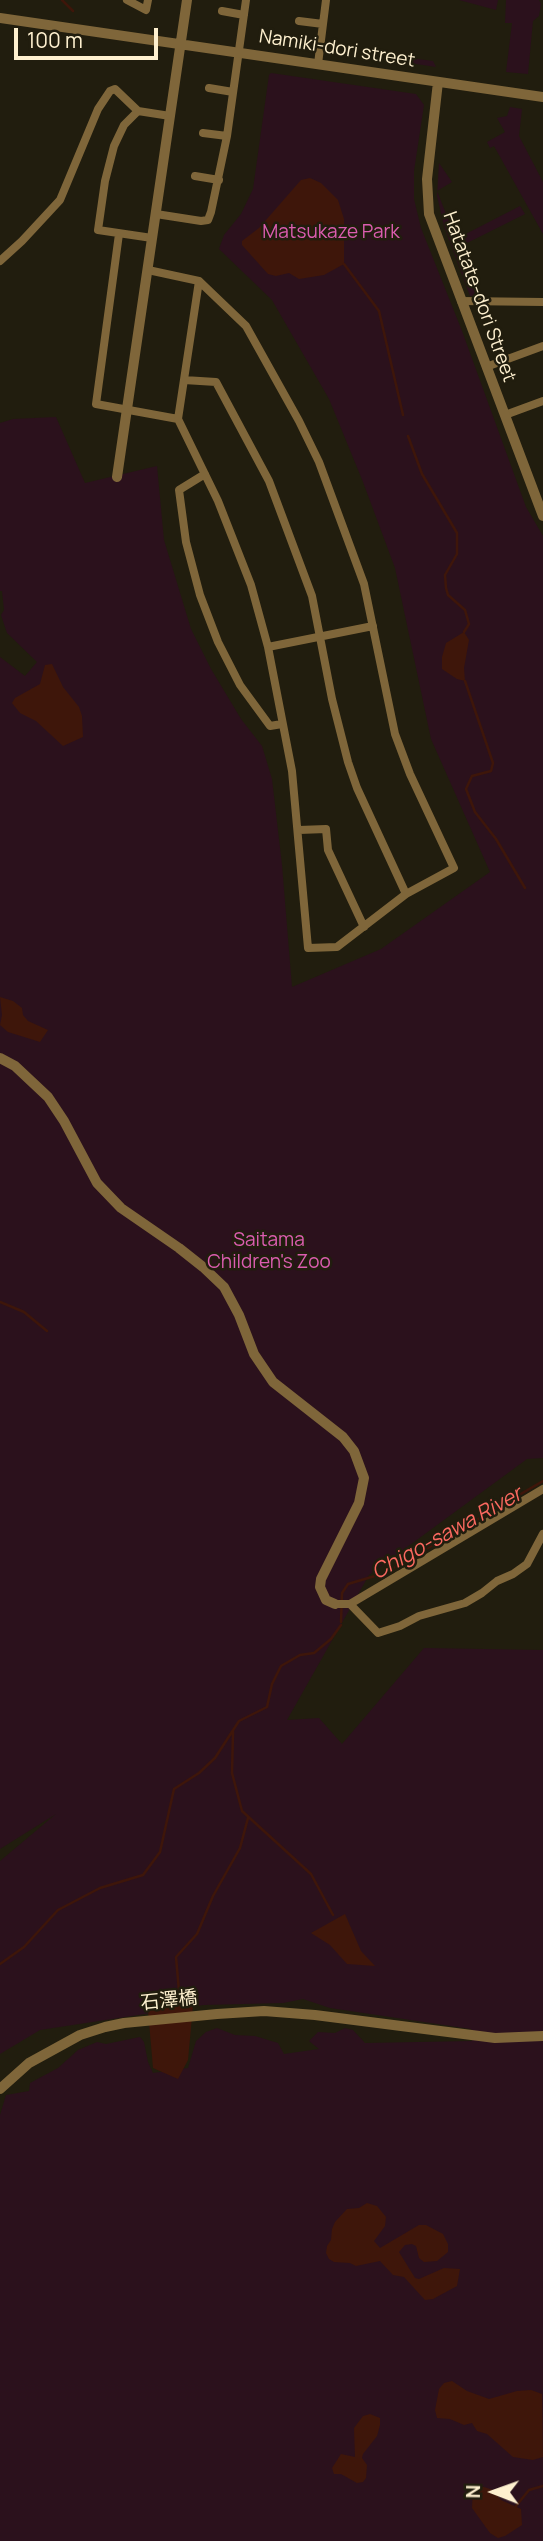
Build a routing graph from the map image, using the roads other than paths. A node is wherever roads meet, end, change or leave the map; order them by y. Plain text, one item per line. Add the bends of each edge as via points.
1 (127, 0) edge
2 (148, 0) edge
3 (187, 0) edge
4 (246, 0) edge
5 (326, 0) edge
6 (222, 11) dead end
7 (244, 15) junction
8 (0, 18) edge
9 (299, 21) dead end
10 (323, 24) junction
11 (181, 45) junction
12 (240, 52) junction
13 (318, 64) junction
14 (438, 82) junction
15 (209, 88) dead end
16 (233, 92) junction
17 (543, 97) edge
18 (138, 111) junction
19 (170, 116) junction
20 (203, 133) dead end
21 (228, 136) junction
22 (195, 176) dead end
23 (219, 180) junction
24 (156, 214) junction
25 (119, 234) junction
26 (152, 238) junction
27 (0, 261) edge
28 (148, 270) junction
29 (199, 281) junction
30 (461, 301) junction
31 (543, 302) edge
32 (543, 346) edge
33 (486, 368) junction
34 (184, 380) junction
35 (543, 401) edge
36 (128, 409) junction
37 (505, 415) junction
38 (178, 419) junction
39 (205, 474) junction
40 (117, 477) dead end
41 (543, 516) edge
42 (373, 626) junction
43 (321, 637) junction
44 (268, 647) junction
45 (282, 724) junction
46 (299, 830) junction
47 (406, 894) junction
48 (364, 927) junction
49 (0, 1058) edge
50 (543, 1490) edge
51 (543, 1534) edge
52 (344, 1604) junction
53 (543, 2036) edge
54 (0, 2090) edge

1 - 2 street via 146,10
3 - 11 street
4 - 7 street
5 - 10 street
6 - 7 street
7 - 12 street
8 - 11 street, Namiki-dori street
9 - 10 street
10 - 13 street
11 - 12 street, Namiki-dori street
11 - 19 street
12 - 13 street, Namiki-dori street
12 - 16 street
13 - 14 street, Namiki-dori street
14 - 17 street, Namiki-dori street
14 - 30 street, Hatatate-dori Street via 427,201
15 - 16 street
16 - 21 street
18 - 19 street
18 - 25 street via 124,125 114,146 105,181 98,230
18 - 27 street via 115,89 110,91 60,200
19 - 24 street
20 - 21 street
21 - 23 street
22 - 23 street
23 - 24 street via 208,220
24 - 26 street
25 - 26 street
25 - 36 street via 96,404
26 - 28 street
28 - 29 street
28 - 36 street
29 - 34 street
29 - 42 street via 246,326 299,421 355,554
30 - 31 street
30 - 33 street, Hatatate-dori Street
32 - 33 street
33 - 37 street, Hatatate-dori Street
34 - 38 street
34 - 43 street via 216,382 245,433 270,481 292,540
35 - 37 street
36 - 38 street
36 - 40 street
37 - 41 street, Hatatate-dori Street
38 - 39 street
39 - 44 street via 251,585
39 - 45 street via 179,490 200,595 240,685 270,726
42 - 43 street
42 - 47 street via 395,734 454,868
43 - 44 street
43 - 47 street via 348,762
44 - 45 street
45 - 46 street
46 - 48 street via 326,829 328,850
46 - 48 street via 309,948 337,947
47 - 48 street
49 - 52 street via 48,1097 97,1183 121,1208 179,1248 224,1287 254,1354 274,1382 354,1451 364,1478 359,1503 321,1579 329,1603
50 - 52 street
51 - 52 street via 527,1564 513,1574 464,1602 400,1626 378,1633
53 - 54 street, 石澤橋 via 495,2038 264,2011 124,2023 58,2046 29,2063

